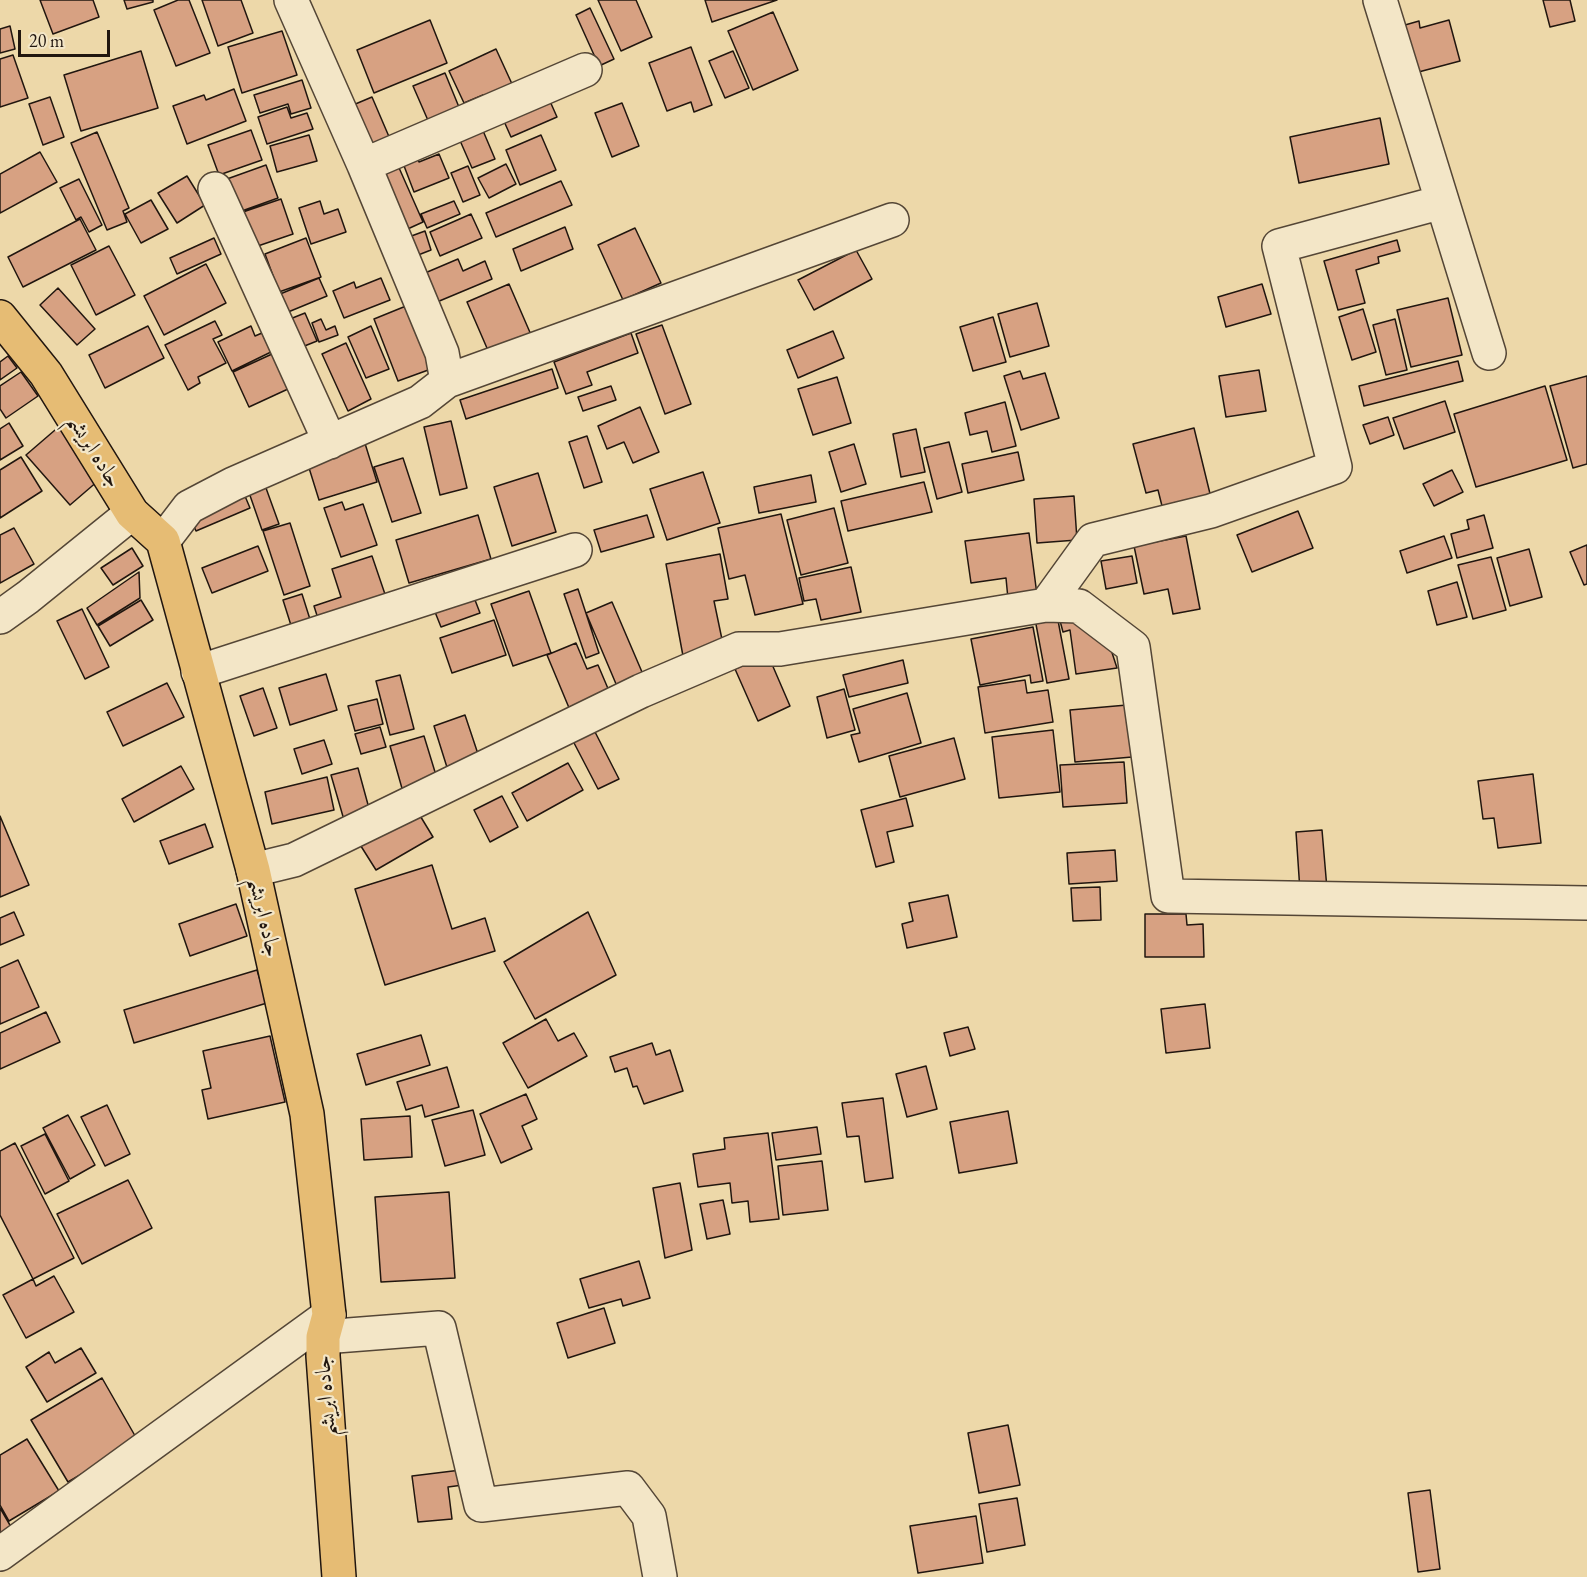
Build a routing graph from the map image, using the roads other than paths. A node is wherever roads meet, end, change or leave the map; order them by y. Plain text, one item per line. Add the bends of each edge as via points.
1 (291, 0) edge
2 (1380, 0) edge
3 (585, 70) dead end
4 (364, 165) junction
5 (215, 189) dead end
6 (1442, 202) junction
7 (892, 220) dead end
8 (0, 317) edge
9 (1489, 353) dead end
10 (447, 381) junction
11 (330, 442) junction
12 (132, 513) junction
13 (163, 541) junction
14 (575, 550) dead end
15 (1047, 604) junction
16 (0, 617) edge
17 (198, 672) junction
18 (253, 870) junction
19 (1587, 903) edge
20 (326, 1326) junction
21 (0, 1554) edge
22 (339, 1577) edge
23 (660, 1577) edge

1 - 4 street
2 - 6 street
3 - 4 street
4 - 10 street via 442,353
5 - 11 street
6 - 9 street
6 - 15 street via 1279,246 1335,467 1211,511 1093,540
7 - 10 street
8 - 12 main road, جاده ابریشم via 46,374
10 - 11 street via 420,402
11 - 13 street via 189,507
12 - 13 main road, جاده ابریشم
12 - 16 street
13 - 17 main road, جاده ابریشم
14 - 17 street
15 - 18 street via 780,649 739,649 641,691 294,860
15 - 19 street via 1079,606 1133,647 1168,896
17 - 18 main road, جاده ابریشم
18 - 20 main road, جاده ابریشم via 307,1114
20 - 21 street
20 - 22 main road, جاده ابریشم
20 - 23 street via 439,1328 481,1505 628,1488 649,1516

